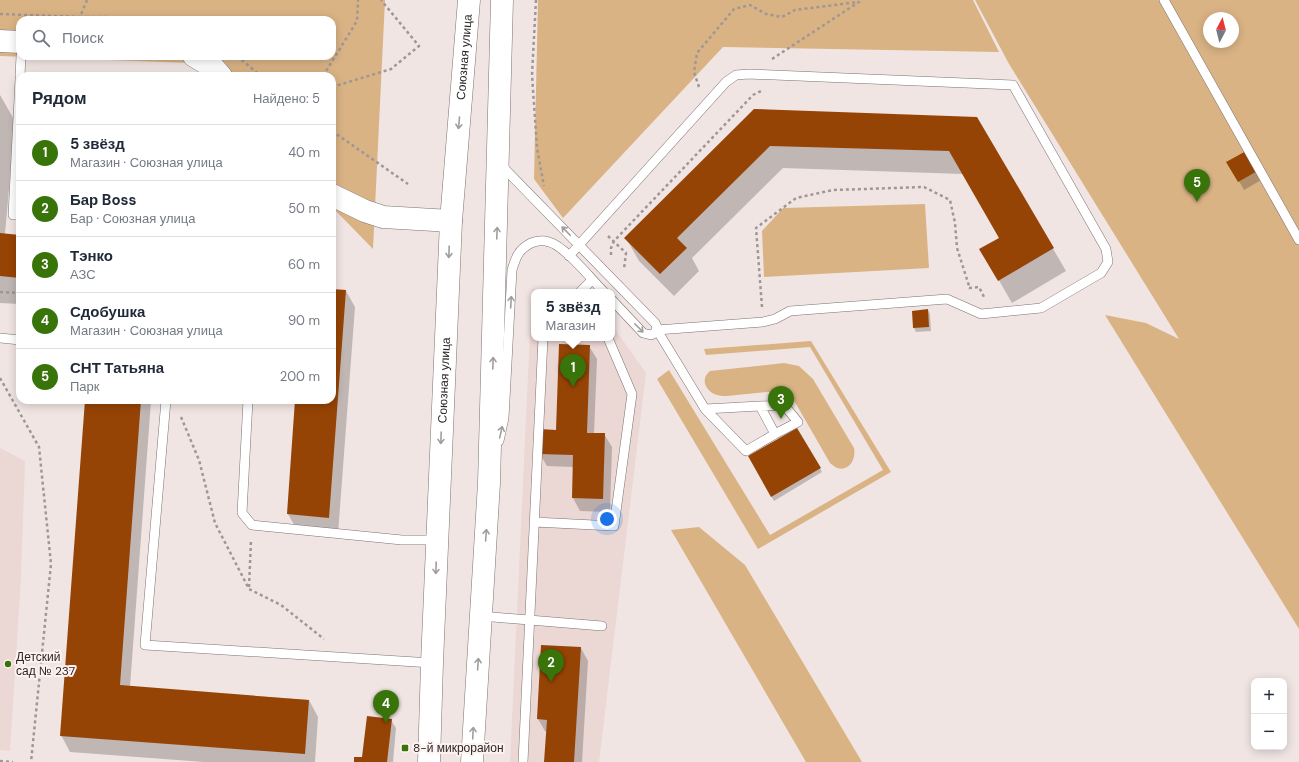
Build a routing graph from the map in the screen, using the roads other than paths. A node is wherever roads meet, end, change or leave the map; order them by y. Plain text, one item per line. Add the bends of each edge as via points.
1 (469, 0) edge
2 (502, 0) edge
3 (1164, 0) edge
4 (0, 41) edge
5 (16, 42) edge
6 (21, 60) edge
7 (201, 60) edge
8 (20, 72) edge
9 (218, 72) edge
10 (16, 156) edge
11 (499, 163) junction
12 (336, 197) edge
13 (16, 214) edge
14 (450, 222) junction
15 (1299, 240) edge
16 (579, 245) junction
17 (570, 256) junction
18 (592, 280) junction
19 (583, 289) edge
20 (601, 289) edge
21 (615, 303) edge
22 (657, 330) junction
23 (0, 338) edge
24 (16, 340) edge
25 (543, 341) edge
26 (609, 341) edge
27 (166, 404) edge
28 (248, 404) edge
29 (760, 406) junction
30 (705, 409) junction
31 (775, 434) junction
32 (489, 483) junction
33 (534, 522) junction
34 (437, 540) junction
35 (481, 616) junction
36 (530, 620) junction
37 (602, 626) dead end
38 (432, 663) junction
39 (429, 762) edge
40 (472, 762) edge
41 (523, 762) edge

1 -> 14 main road, Союзная улица
2 - 11 main road
3 - 15 lane
4 - 5 main road
6 - 8 lane
7 - 9 main road
10 - 13 lane via 13,214
16 -> 11 lane
32 -> 11 main road
12 - 14 main road via 383,217
14 -> 34 main road, Союзная улица
16 - 17 lane
16 - 22 lane via 655,323
16 - 22 lane via 726,82 736,75 749,74 1013,85 1106,249 1108,262 1101,273 1041,308 981,314 947,299 790,311 775,320 763,322
17 - 18 lane
32 -> 17 lane via 504,418 512,270 516,255 524,246 536,241 548,241
18 - 19 lane
18 - 20 lane
21 -> 22 lane via 643,333 651,335
22 - 30 lane
23 - 24 lane
25 - 33 lane
26 - 33 lane via 632,394 614,526
27 - 38 lane via 145,645
28 - 34 lane via 242,513 252,525 402,540
29 - 30 lane
29 - 31 lane
29 - 31 lane via 784,405 798,422
30 - 31 lane via 746,451
35 -> 32 main road
33 - 36 lane
34 -> 38 main road, Союзная улица
35 - 36 lane
40 -> 35 main road
36 - 37 lane
36 - 41 lane
38 - 39 main road, Союзная улица

